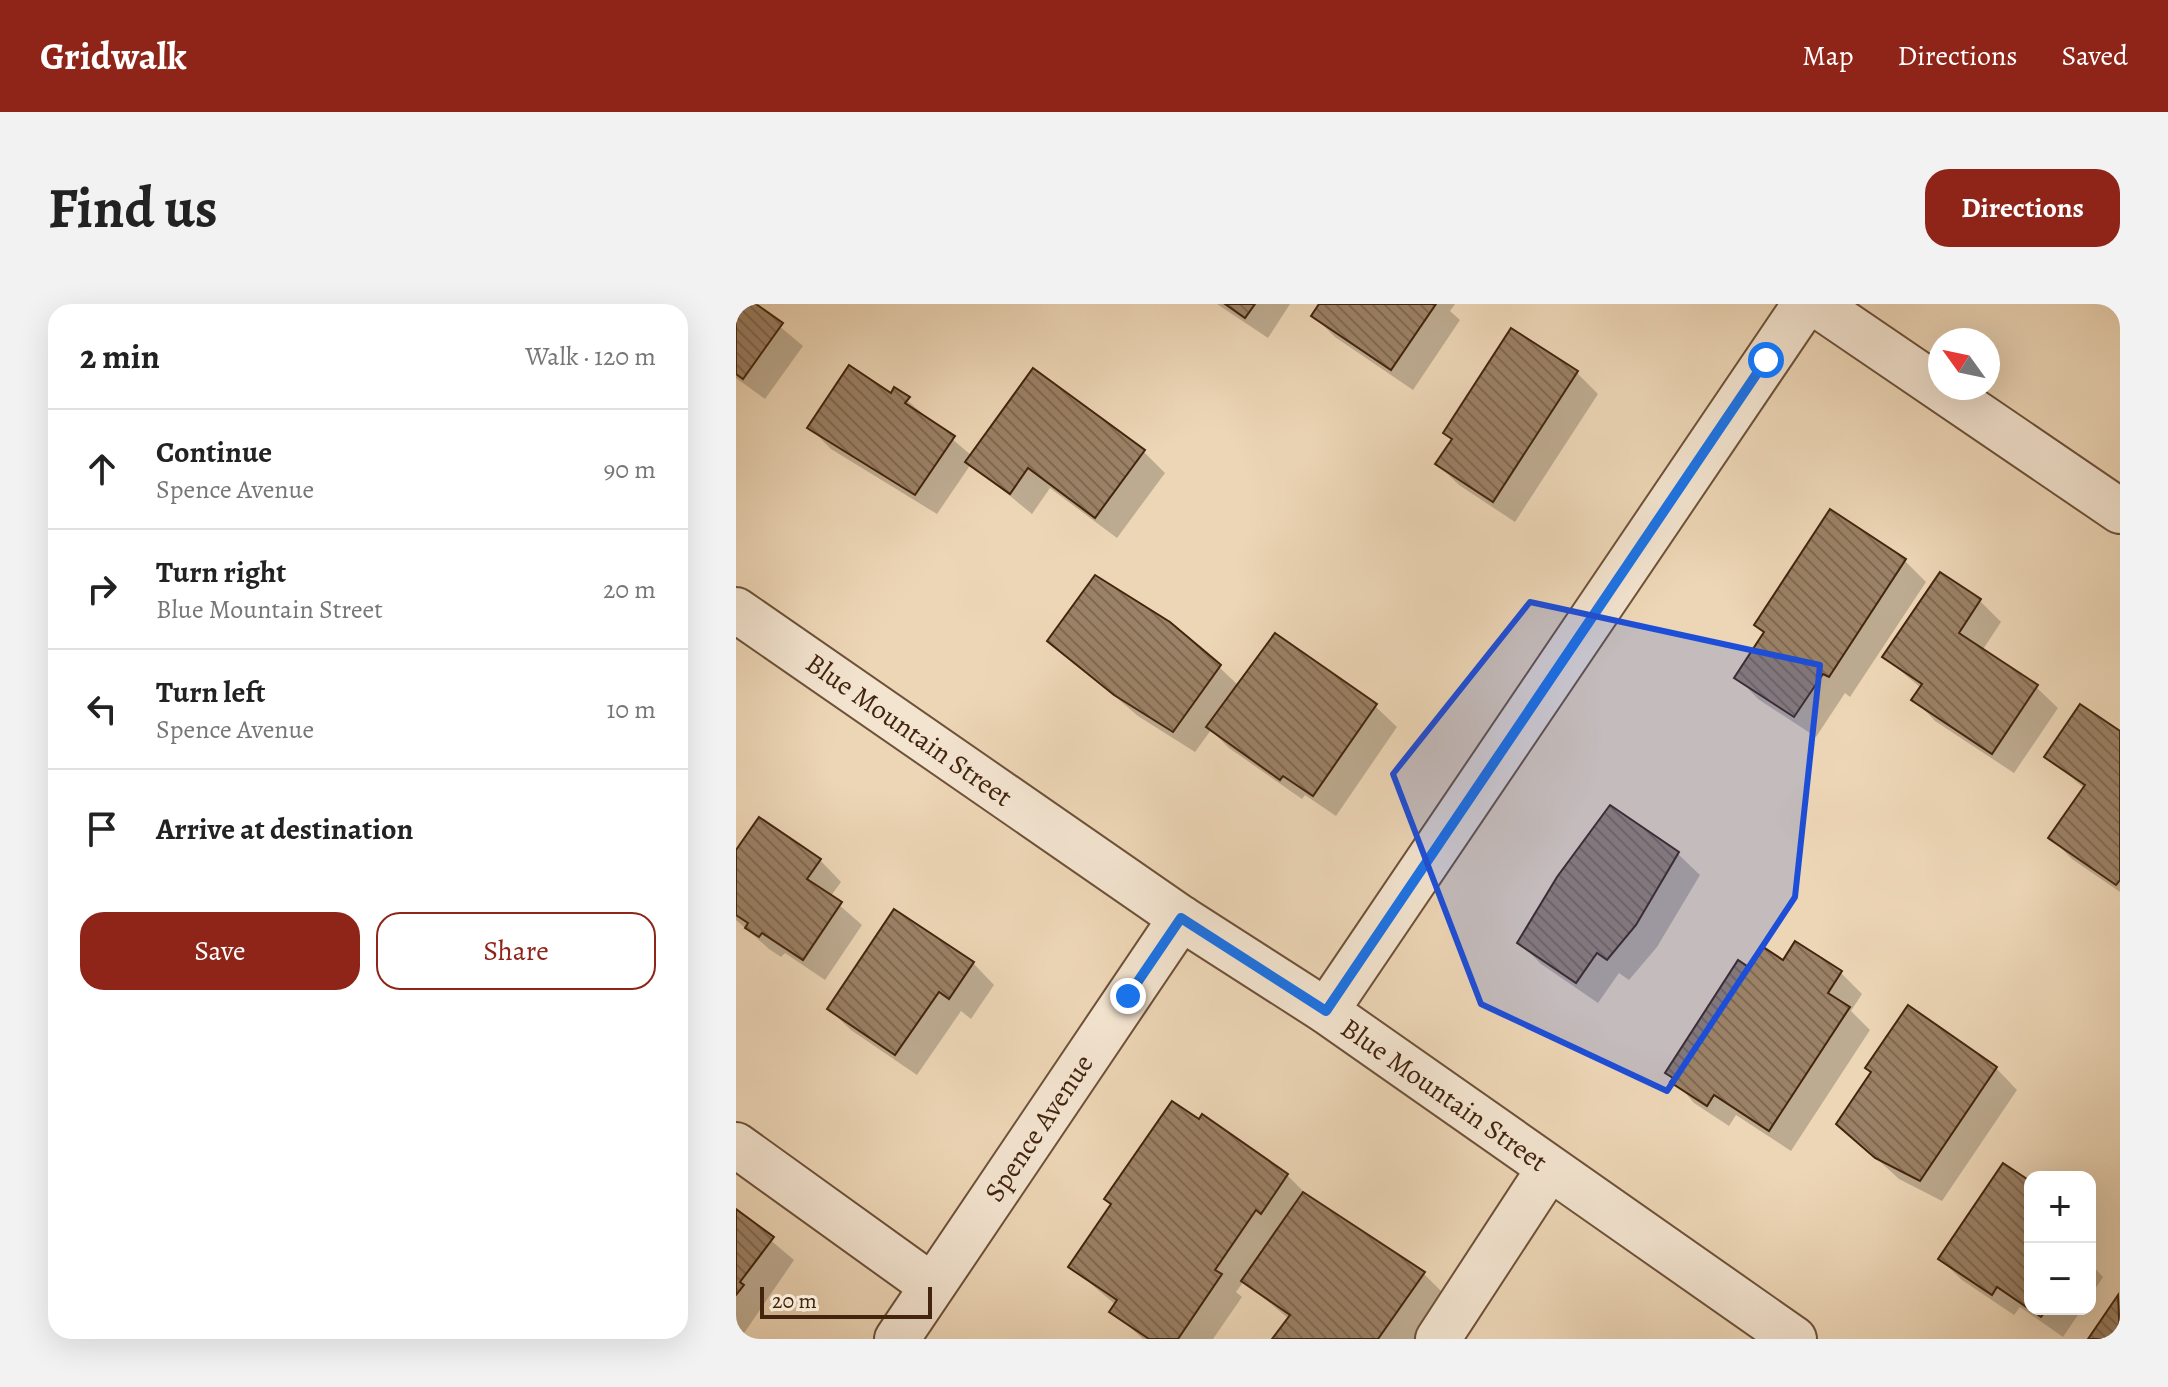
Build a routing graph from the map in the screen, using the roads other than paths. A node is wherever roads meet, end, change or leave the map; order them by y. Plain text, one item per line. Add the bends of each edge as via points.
1 (1805, 304) edge
2 (1816, 304) edge
3 (2120, 511) edge
4 (736, 610) edge
5 (1181, 918) junction
6 (1326, 1011) junction
7 (736, 1145) edge
8 (1549, 1169) junction
9 (932, 1286) junction
10 (897, 1339) edge
11 (1438, 1339) edge
12 (1794, 1339) edge

1 - 6 street
2 - 3 street
4 - 5 street, Blue Mountain Street
5 - 6 street, Blue Mountain Street
5 - 9 street, Spence Avenue
6 - 8 street, Blue Mountain Street
7 - 9 street
8 - 11 street
8 - 12 street, Blue Mountain Street
9 - 10 street, Spence Avenue

